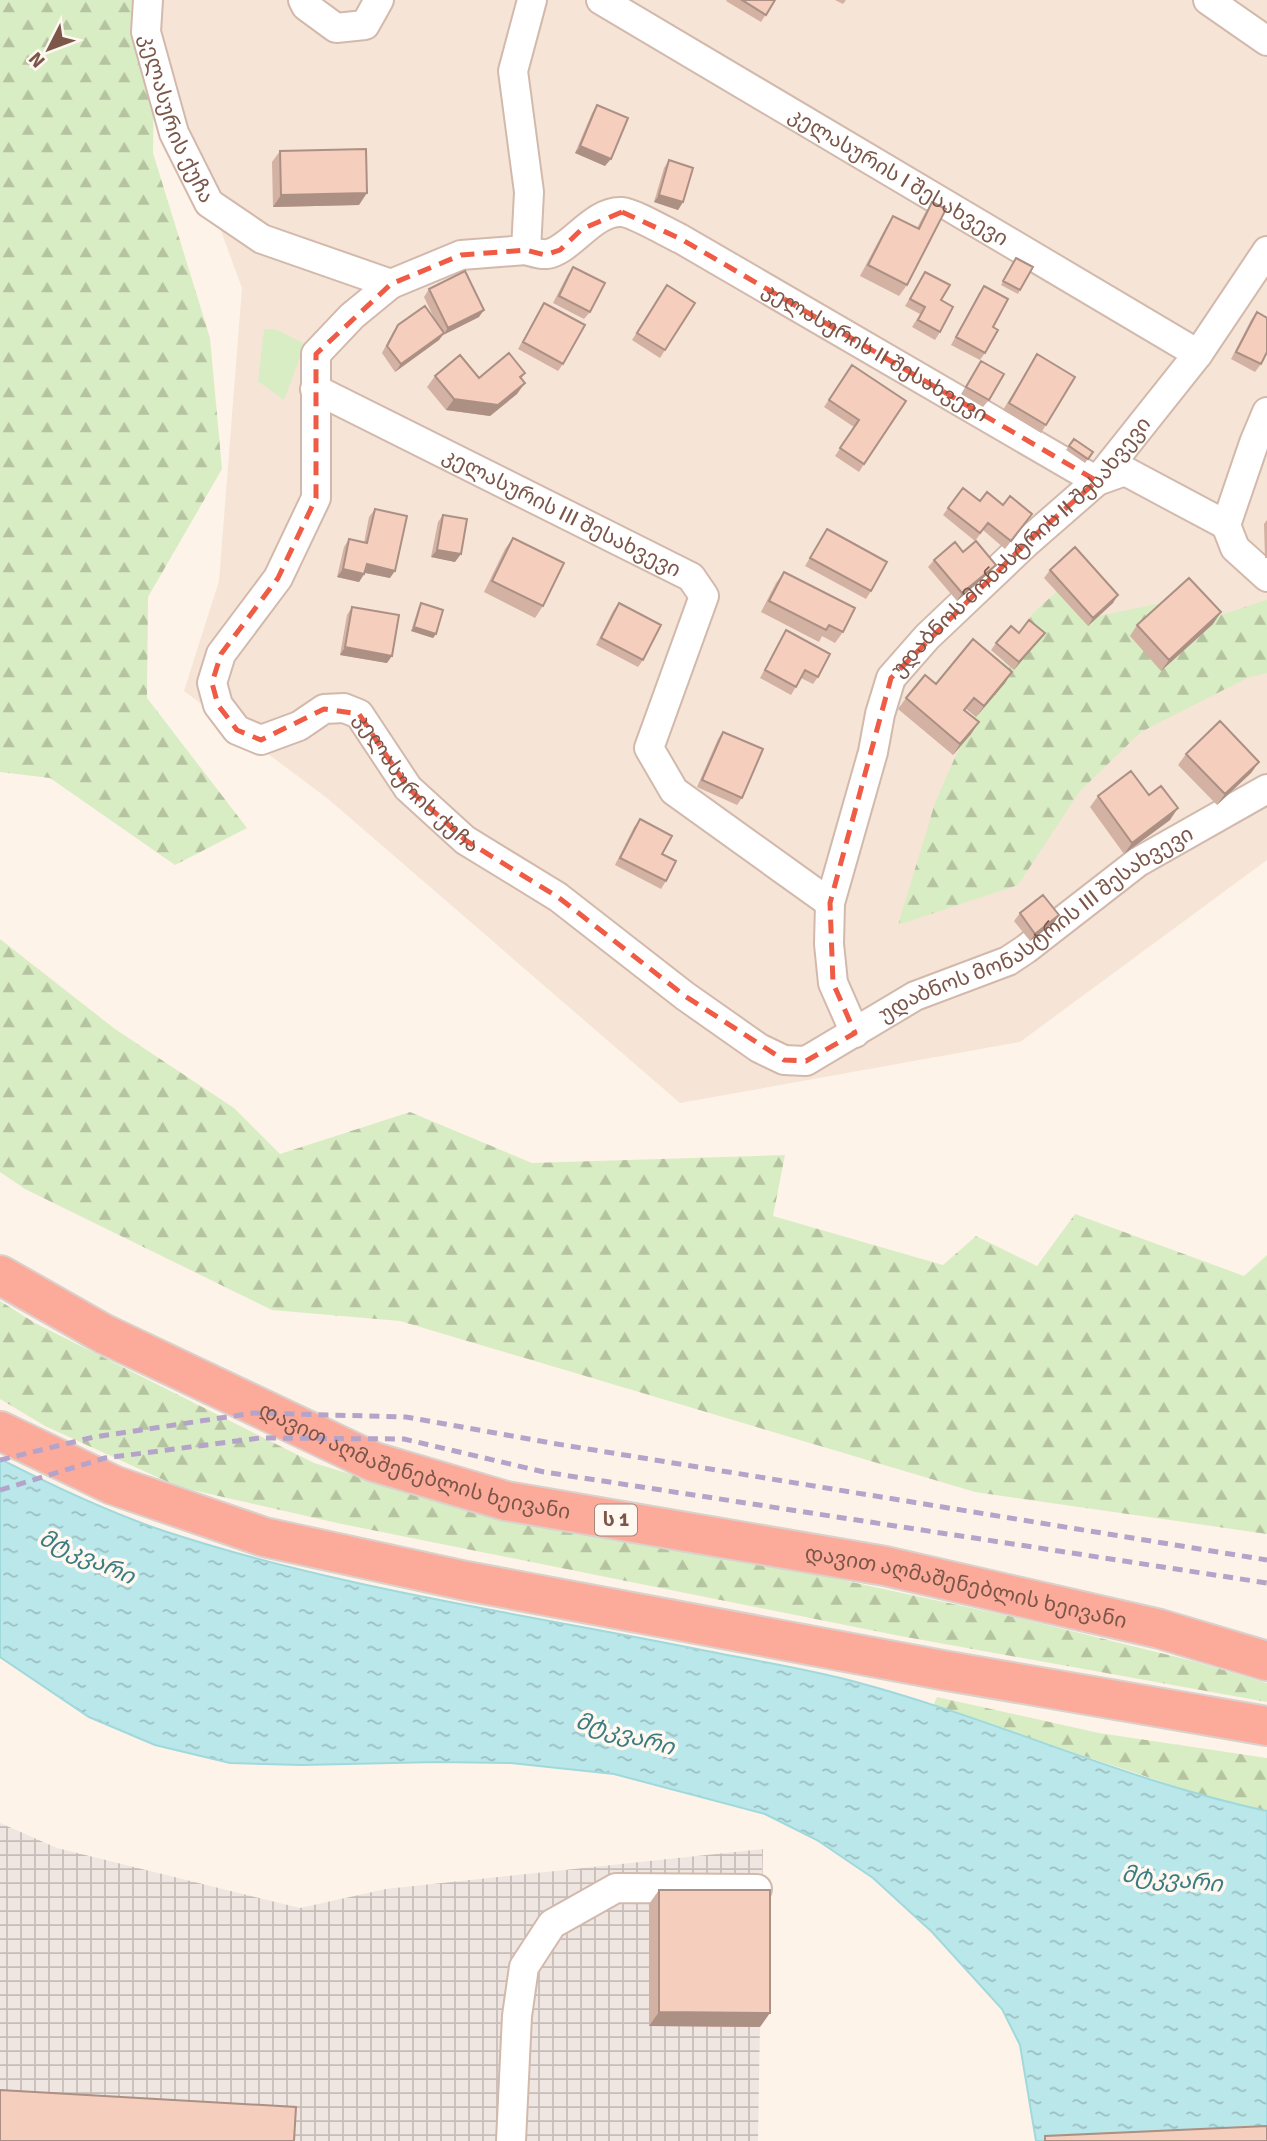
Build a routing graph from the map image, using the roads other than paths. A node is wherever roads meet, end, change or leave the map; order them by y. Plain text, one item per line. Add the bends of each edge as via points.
1 (148, 0) edge
2 (303, 0) edge
3 (379, 0) edge
4 (532, 0) edge
5 (601, 0) edge
6 (1208, 0) edge
7 (1267, 41) edge
8 (526, 250) junction
9 (1267, 251) edge
10 (391, 284) junction
11 (1198, 354) junction
12 (316, 389) junction
13 (1267, 412) edge
14 (1097, 481) junction
15 (1226, 524) junction
16 (1267, 577) edge
17 (1267, 789) edge
18 (830, 902) junction
19 (855, 1033) junction
20 (806, 1061) joint
21 (0, 1275) edge
22 (0, 1431) edge
23 (1267, 1661) edge
24 (1257, 1725) edge
25 (757, 1889) edge
26 (511, 2141) edge

1 - 10 street, კელასურის ქუჩა via 146,33 174,133 209,203 262,239
2 - 3 street via 337,28 365,25
4 - 8 street via 513,71 529,192
5 - 11 street, კელასურის I შესახვევი
6 - 7 street
8 - 10 street, კელასურის ქუჩა via 461,255
8 - 14 street, კელასურის II შესახვევი via 545,255 560,250 582,229 622,212 681,239
9 - 11 street, უდაბნოს მონასტრის II შესახვევი
10 - 12 street, კელასურის ქუჩა via 316,354
11 - 14 street, უდაბნოს მონასტრის II შესახვევი
12 - 18 street, კელასურის III შესახვევი via 691,577 704,596 649,748 674,791
12 - 20 street, კელასურის ქუჩა via 316,498 278,578 221,654 212,683 219,705 237,730 261,740 299,726 324,709 344,708 359,714 408,788 465,840 558,897 759,1048 785,1060
13 - 15 street
14 - 15 street via 1125,471
14 - 18 street, უდაბნოს მონასტრის II შესახვევი via 1026,543 891,678
15 - 16 street via 1236,548
17 - 19 street, უდაბნოს მონასტრის III შესახვევი via 1138,862 1008,961 915,996
18 - 19 street, უდაბნოს მონასტრის II შესახვევი via 833,983
19 - 20 street, უდაბნოს მონასტრის III შესახვევი
21 - 23 highway, დავით აღმაშენებლის ხეივანი / ს 1 via 104,1334 374,1462 506,1502 885,1566 1160,1629
22 - 24 highway via 113,1485 264,1537 479,1583
25 - 26 street via 617,1888 552,1924 524,1967

